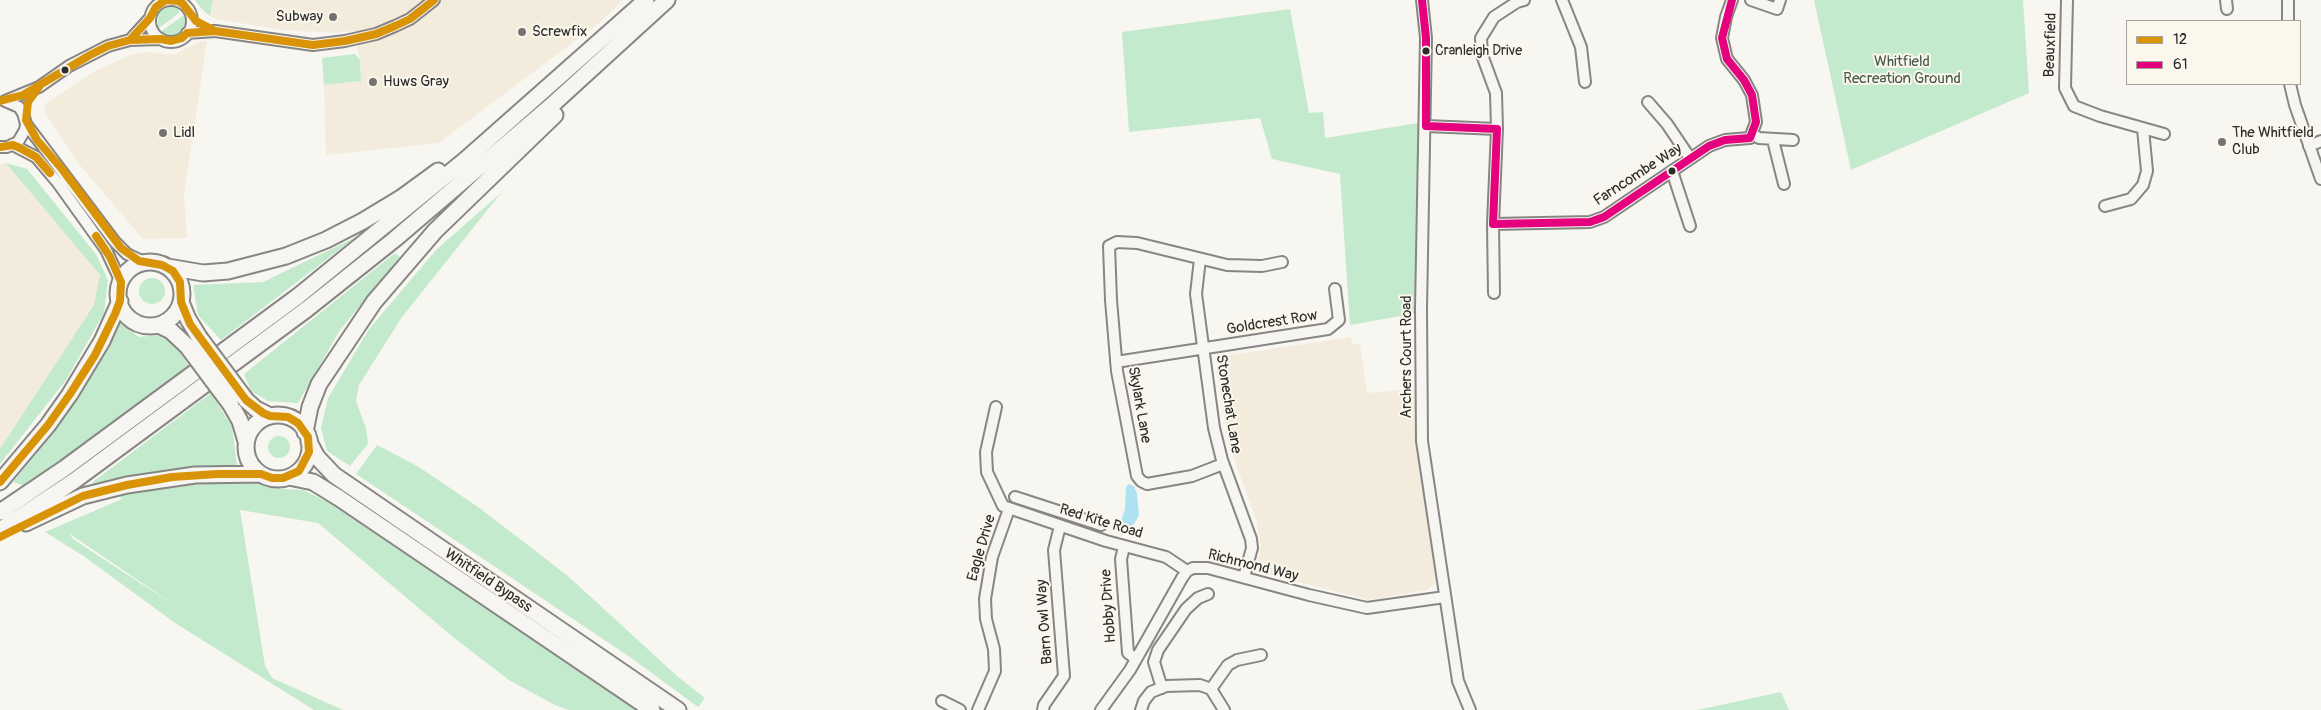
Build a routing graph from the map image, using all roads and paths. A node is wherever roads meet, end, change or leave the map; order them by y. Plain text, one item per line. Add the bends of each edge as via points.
1 (434, 0) edge
2 (646, 0) edge
3 (667, 0) edge
4 (1422, 0) edge
5 (1524, 0) edge
6 (1562, 0) edge
7 (1732, 0) edge
8 (1751, 0) edge
9 (1780, 0) edge
10 (2067, 0) edge
11 (2288, 0) edge
12 (158, 2) edge
13 (190, 13) junction
14 (150, 18) junction
15 (2288, 20) edge
16 (215, 31) junction
17 (187, 33) junction
18 (630, 36) junction
19 (161, 39) junction
20 (130, 40) junction
21 (1585, 82) dead end
22 (2290, 85) edge
23 (39, 87) junction
24 (542, 93) junction
25 (2, 101) edge
26 (1648, 102) dead end
27 (26, 122) junction
28 (1426, 126) junction
29 (1497, 129) junction
30 (2143, 129) junction
31 (1752, 134) junction
32 (2164, 134) dead end
33 (1773, 140) junction
34 (1793, 140) dead end
35 (2321, 141) edge
36 (13, 145) junction
37 (2309, 146) junction
38 (0, 147) edge
39 (1690, 158) junction
40 (1672, 171) junction
41 (2321, 179) edge
42 (1784, 184) dead end
43 (2105, 206) dead end
44 (1493, 224) junction
45 (1690, 226) dead end
46 (1200, 260) junction
47 (1282, 262) dead end
48 (146, 263) junction
49 (168, 267) junction
50 (121, 282) junction
51 (1335, 289) dead end
52 (1494, 293) dead end
53 (120, 300) junction
54 (181, 302) junction
55 (159, 325) junction
56 (193, 342) junction
57 (1204, 349) junction
58 (1116, 362) junction
59 (996, 407) dead end
60 (270, 416) junction
61 (307, 437) junction
62 (246, 441) junction
63 (1223, 464) junction
64 (261, 474) junction
65 (289, 477) junction
66 (0, 482) edge
67 (1015, 497) dead end
68 (1035, 504) junction
69 (1006, 507) junction
70 (0, 512) edge
71 (1031, 516) junction
72 (1087, 521) junction
73 (1101, 525) dead end
74 (1060, 526) junction
75 (0, 530) edge
76 (1083, 534) junction
77 (0, 536) edge
78 (1124, 547) junction
79 (1187, 571) junction
80 (1244, 577) junction
81 (1208, 594) dead end
82 (1444, 597) junction
83 (1261, 655) dead end
84 (1136, 659) junction
85 (1162, 688) junction
86 (1211, 689) junction
87 (942, 701) dead end
88 (1105, 709) edge
89 (652, 710) edge
90 (678, 710) edge
91 (960, 710) edge
92 (978, 710) edge
93 (1043, 710) edge
94 (1141, 710) edge
95 (1224, 710) edge
96 (1470, 710) edge

1 - 16 street via 396,26 345,41 313,44
2 - 24 highway
3 - 18 highway
4 - 28 street, Archers Court Road via 1426,38
5 - 29 street via 1494,18 1481,38 1482,55 1496,93
6 - 21 street via 1581,47
7 - 31 street via 1722,38 1727,59 1752,95 1756,122
8 - 9 street via 1777,9
10 - 30 street, Beauxfield via 2065,88 2074,106
11 - 15 street
12 - 13 street via 178,1
12 - 14 street
13 - 16 street
13 - 17 street
14 - 19 street via 151,28
14 - 20 street
16 - 17 street
17 - 19 street via 176,41
18 - 61 highway via 618,55 435,231 394,278 319,384 310,406
18 - 75 highway via 475,171 308,309 86,472
19 - 20 street
20 - 23 street via 90,55
22 - 37 street
23 - 25 street
23 - 27 street via 28,102
24 - 49 highway via 401,198 326,240 241,269 203,272
24 - 70 highway via 399,216 297,297 104,440
25 - 27 street via 19,107
26 - 39 street via 1668,124
27 - 36 street via 23,136
27 - 48 street via 121,248
28 - 29 street
28 - 82 street, Archers Court Road via 1422,441
29 - 44 street
30 - 32 street, Beauxfield
30 - 43 street via 2147,171 2142,185 2131,199
31 - 33 street
31 - 39 street, Farncombe Way via 1745,140 1718,142
33 - 34 street
33 - 42 street
35 - 37 street
36 - 38 street
36 - 50 street via 36,157 58,183 106,250
37 - 41 street
39 - 40 street, Farncombe Way
40 - 44 street, Farncombe Way via 1604,217 1590,222
40 - 45 street
44 - 52 street
46 - 47 street via 1245,266
46 - 57 street, Stonechat Lane via 1196,294
46 - 58 street, Skylark Lane via 1137,243 1116,242 1110,246
48 - 49 highway
48 - 50 highway via 131,269
49 - 54 highway via 180,282
50 - 53 highway
51 - 57 street, Goldcrest Row via 1340,315 1332,327
53 - 55 highway via 127,316 136,322 147,326
53 - 66 highway via 102,341 70,394
54 - 55 highway via 173,316
54 - 56 highway
55 - 56 highway
56 - 60 highway, bridge via 246,400
56 - 62 highway, bridge via 231,404
57 - 58 street, Goldcrest Row
57 - 63 street, Stonechat Lane via 1214,428
58 - 63 street, Skylark Lane via 1141,482 1147,484 1192,476
59 - 69 street via 986,452 987,472
60 - 61 highway via 293,419
60 - 62 highway via 254,425
61 - 65 highway via 309,452 305,462
61 - 90 highway, Whitfield Bypass via 322,464 338,478
62 - 64 highway via 248,460
63 - 80 street, Stonechat Lane via 1251,539 1252,548
64 - 65 highway via 272,478
64 - 77 highway via 172,477 105,490 83,496
65 - 89 highway, Whitfield Bypass via 312,482 339,498
67 - 68 street
68 - 71 street
68 - 72 street
69 - 71 street, Red Kite Road
69 - 92 street, Eagle Drive via 992,557 985,599 995,671
71 - 74 street, Red Kite Road
72 - 73 street
72 - 76 street
74 - 76 street, Red Kite Road
74 - 93 street, Barn Owl Way via 1054,550 1064,676
76 - 78 street, Red Kite Road
78 - 79 street, Red Kite Road via 1166,557
78 - 84 street, Hobby Drive via 1121,558 1128,653
79 - 80 street, Richmond Way via 1208,568
79 - 84 street, Richmond Way
80 - 82 street, Richmond Way via 1367,608
81 - 85 street via 1186,609 1158,650 1154,662
82 - 96 street, Archers Court Road via 1458,681
83 - 86 street via 1228,665
84 - 88 street, Richmond Way
85 - 86 street via 1200,685
85 - 94 street via 1151,692
86 - 95 street
87 - 91 street

